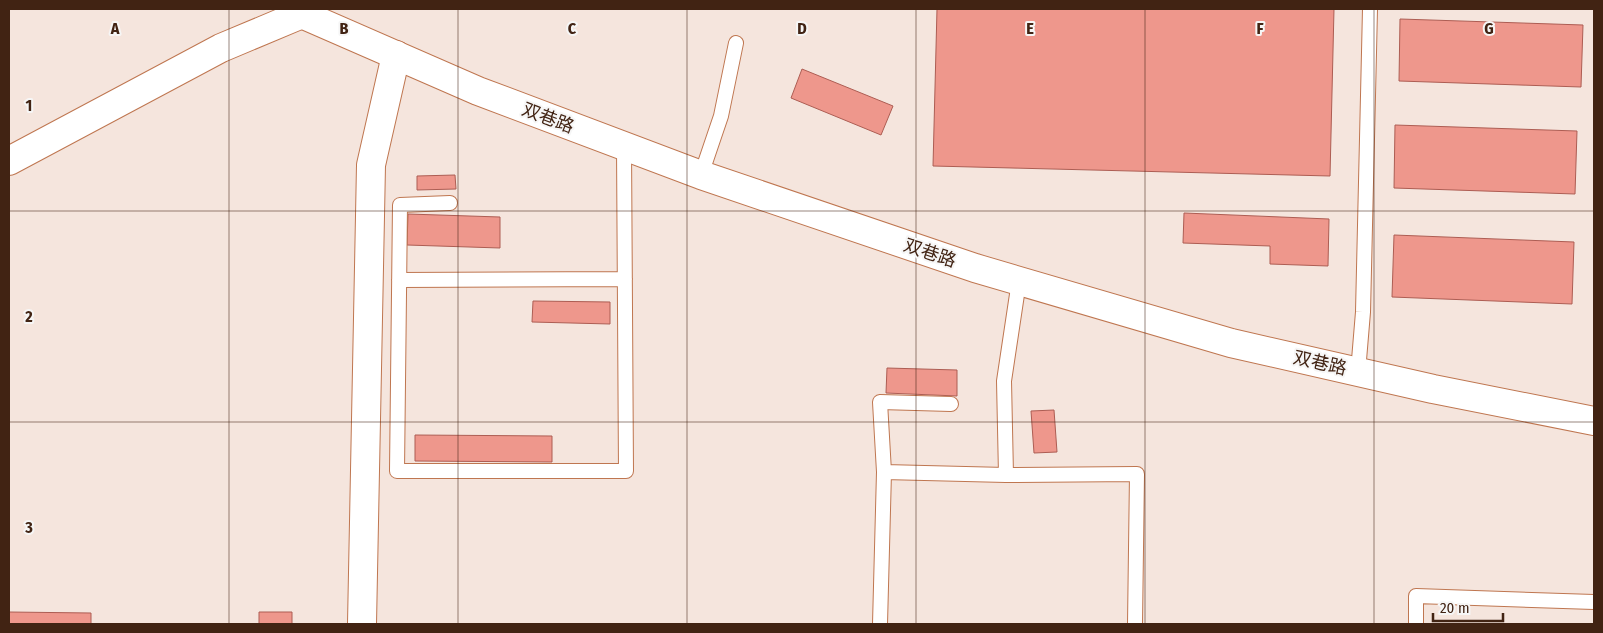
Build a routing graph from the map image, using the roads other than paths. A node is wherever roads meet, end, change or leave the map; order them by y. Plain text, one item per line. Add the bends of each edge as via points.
1 (1370, 9) edge
2 (296, 11) edge
3 (736, 43) dead end
4 (396, 55) junction
5 (624, 147) junction
6 (9, 161) edge
7 (700, 176) junction
8 (450, 203) dead end
9 (626, 279) junction
10 (399, 280) junction
11 (1019, 281) junction
12 (1358, 372) junction
13 (950, 404) dead end
14 (1593, 416) edge
15 (884, 472) junction
16 (1006, 475) junction
17 (1594, 602) edge
18 (362, 624) edge
19 (880, 624) edge
20 (1135, 624) edge
21 (1416, 624) edge

1 - 12 lane via 1363,312
2 - 4 main road, 双巷路
2 - 6 main road
3 - 7 lane via 721,116
4 - 5 main road, 双巷路 via 478,91
4 - 18 main road via 371,165
5 - 7 main road, 双巷路
5 - 9 lane
7 - 11 main road, 双巷路
8 - 10 lane via 400,205
9 - 10 lane
9 - 10 lane via 626,471 397,470
11 - 12 main road, 双巷路 via 1231,343
11 - 16 lane via 1004,381
12 - 14 main road, 双巷路 via 1433,389
13 - 15 lane via 880,402
15 - 16 lane
15 - 19 lane
16 - 20 lane via 1137,474
17 - 21 lane via 1416,596

